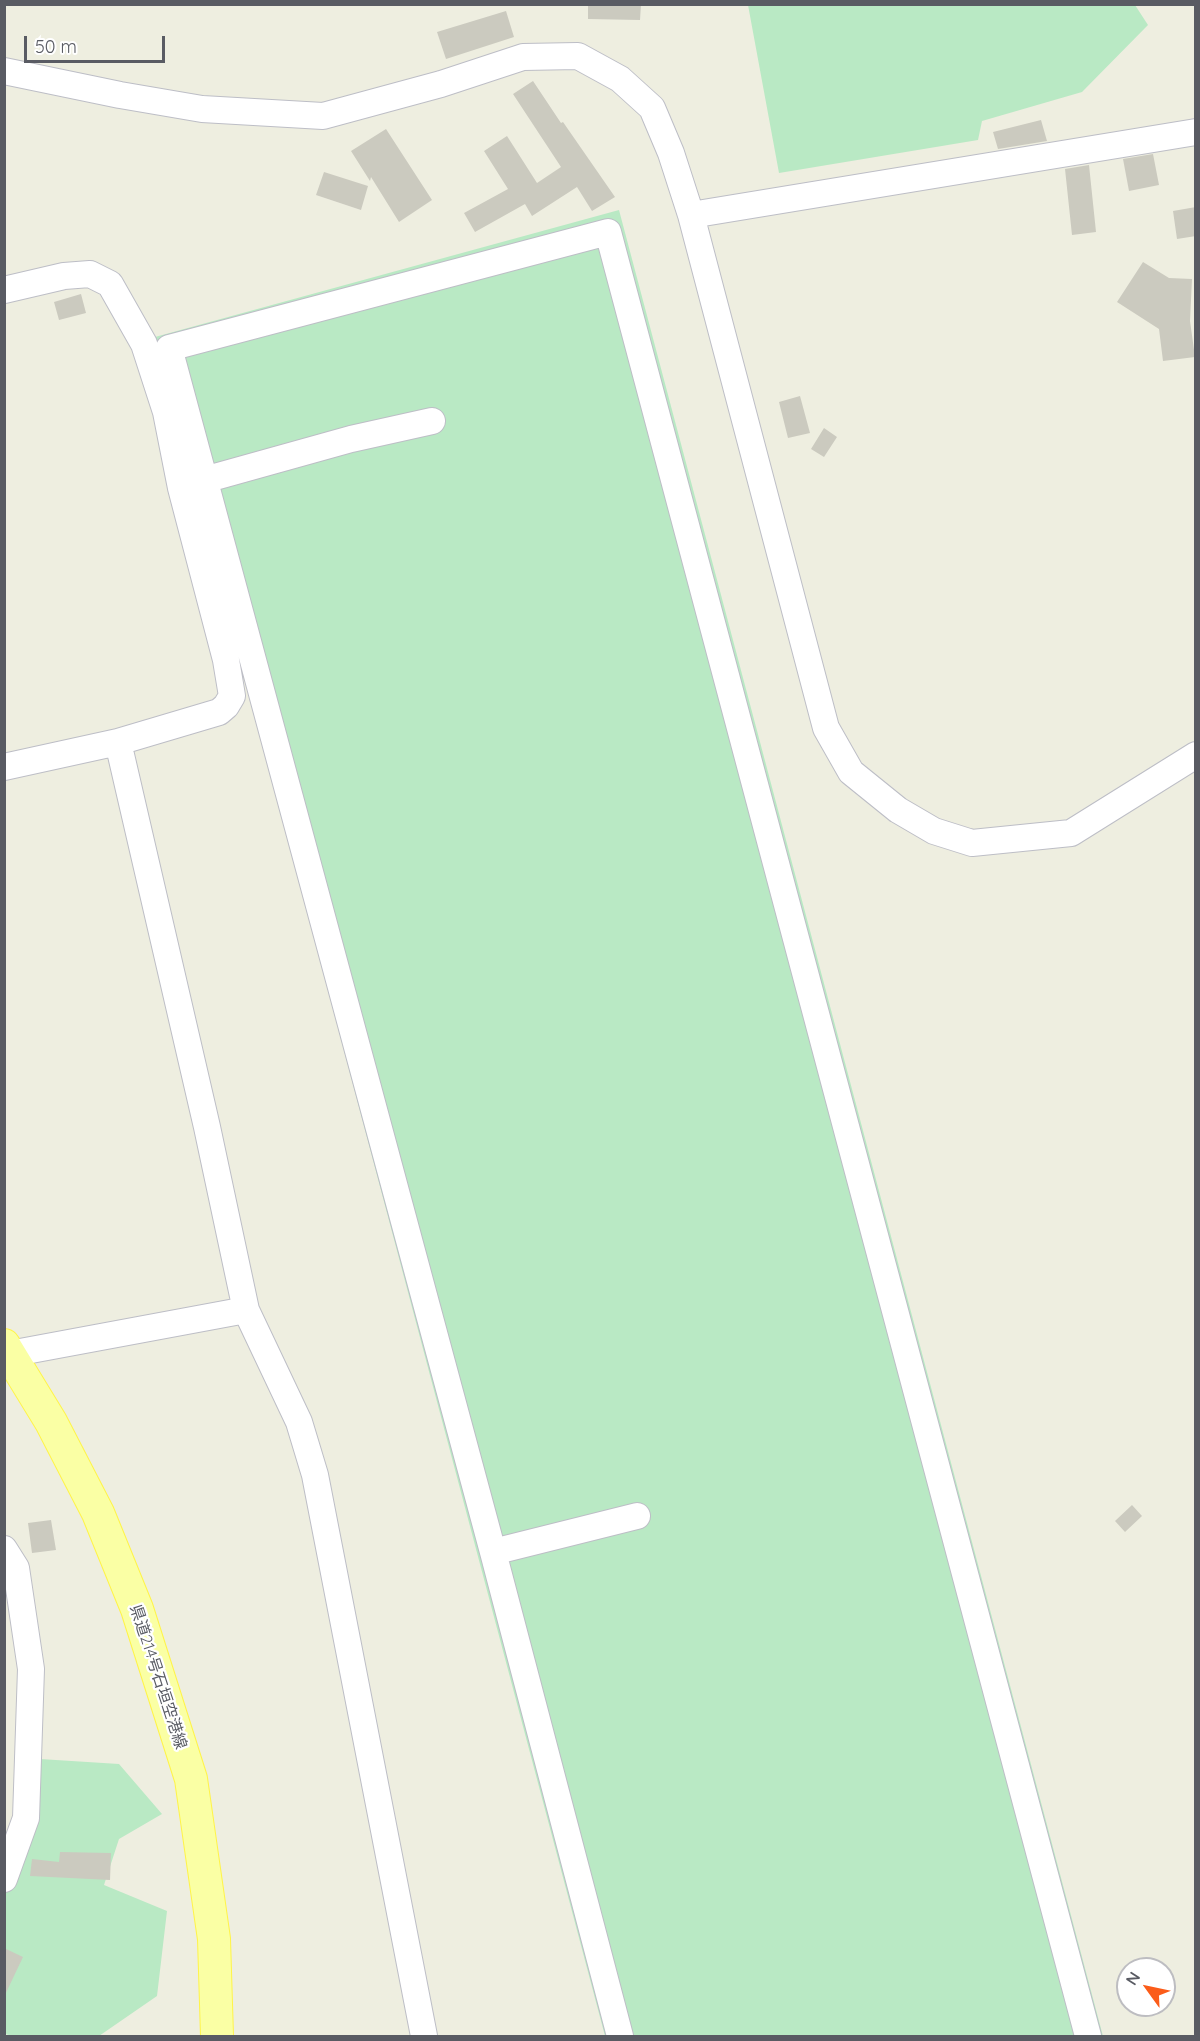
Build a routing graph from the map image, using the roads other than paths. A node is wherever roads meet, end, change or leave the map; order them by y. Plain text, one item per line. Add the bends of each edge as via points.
1 (4, 71) edge
2 (1196, 132) edge
3 (691, 215) junction
4 (4, 290) edge
5 (432, 421) dead end
6 (204, 480) junction
7 (118, 742) junction
8 (1196, 755) edge
9 (4, 767) edge
10 (246, 1310) junction
11 (6, 1351) edge
12 (637, 1516) dead end
13 (4, 1550) edge
14 (493, 1552) junction
15 (4, 1879) edge
16 (217, 2037) edge
17 (424, 2037) edge
18 (620, 2037) edge
19 (1088, 2037) edge

1 - 3 street via 202,109 323,116 523,57 578,56 620,79 652,108
2 - 3 street
3 - 8 street via 826,729 850,772 898,810 934,831 972,843 1071,833
4 - 7 street via 90,273 110,284 144,344 166,412 232,696 219,712
5 - 6 street
6 - 14 street
6 - 19 street via 169,348 608,232
7 - 9 street
7 - 10 street
10 - 11 street
10 - 17 street via 299,1422 315,1475
11 - 16 main road, 県道214号石垣空港線 via 51,1422 98,1513 137,1609 191,1779 214,1939
12 - 14 street
13 - 15 street via 16,1568 31,1670 26,1818
14 - 18 street

